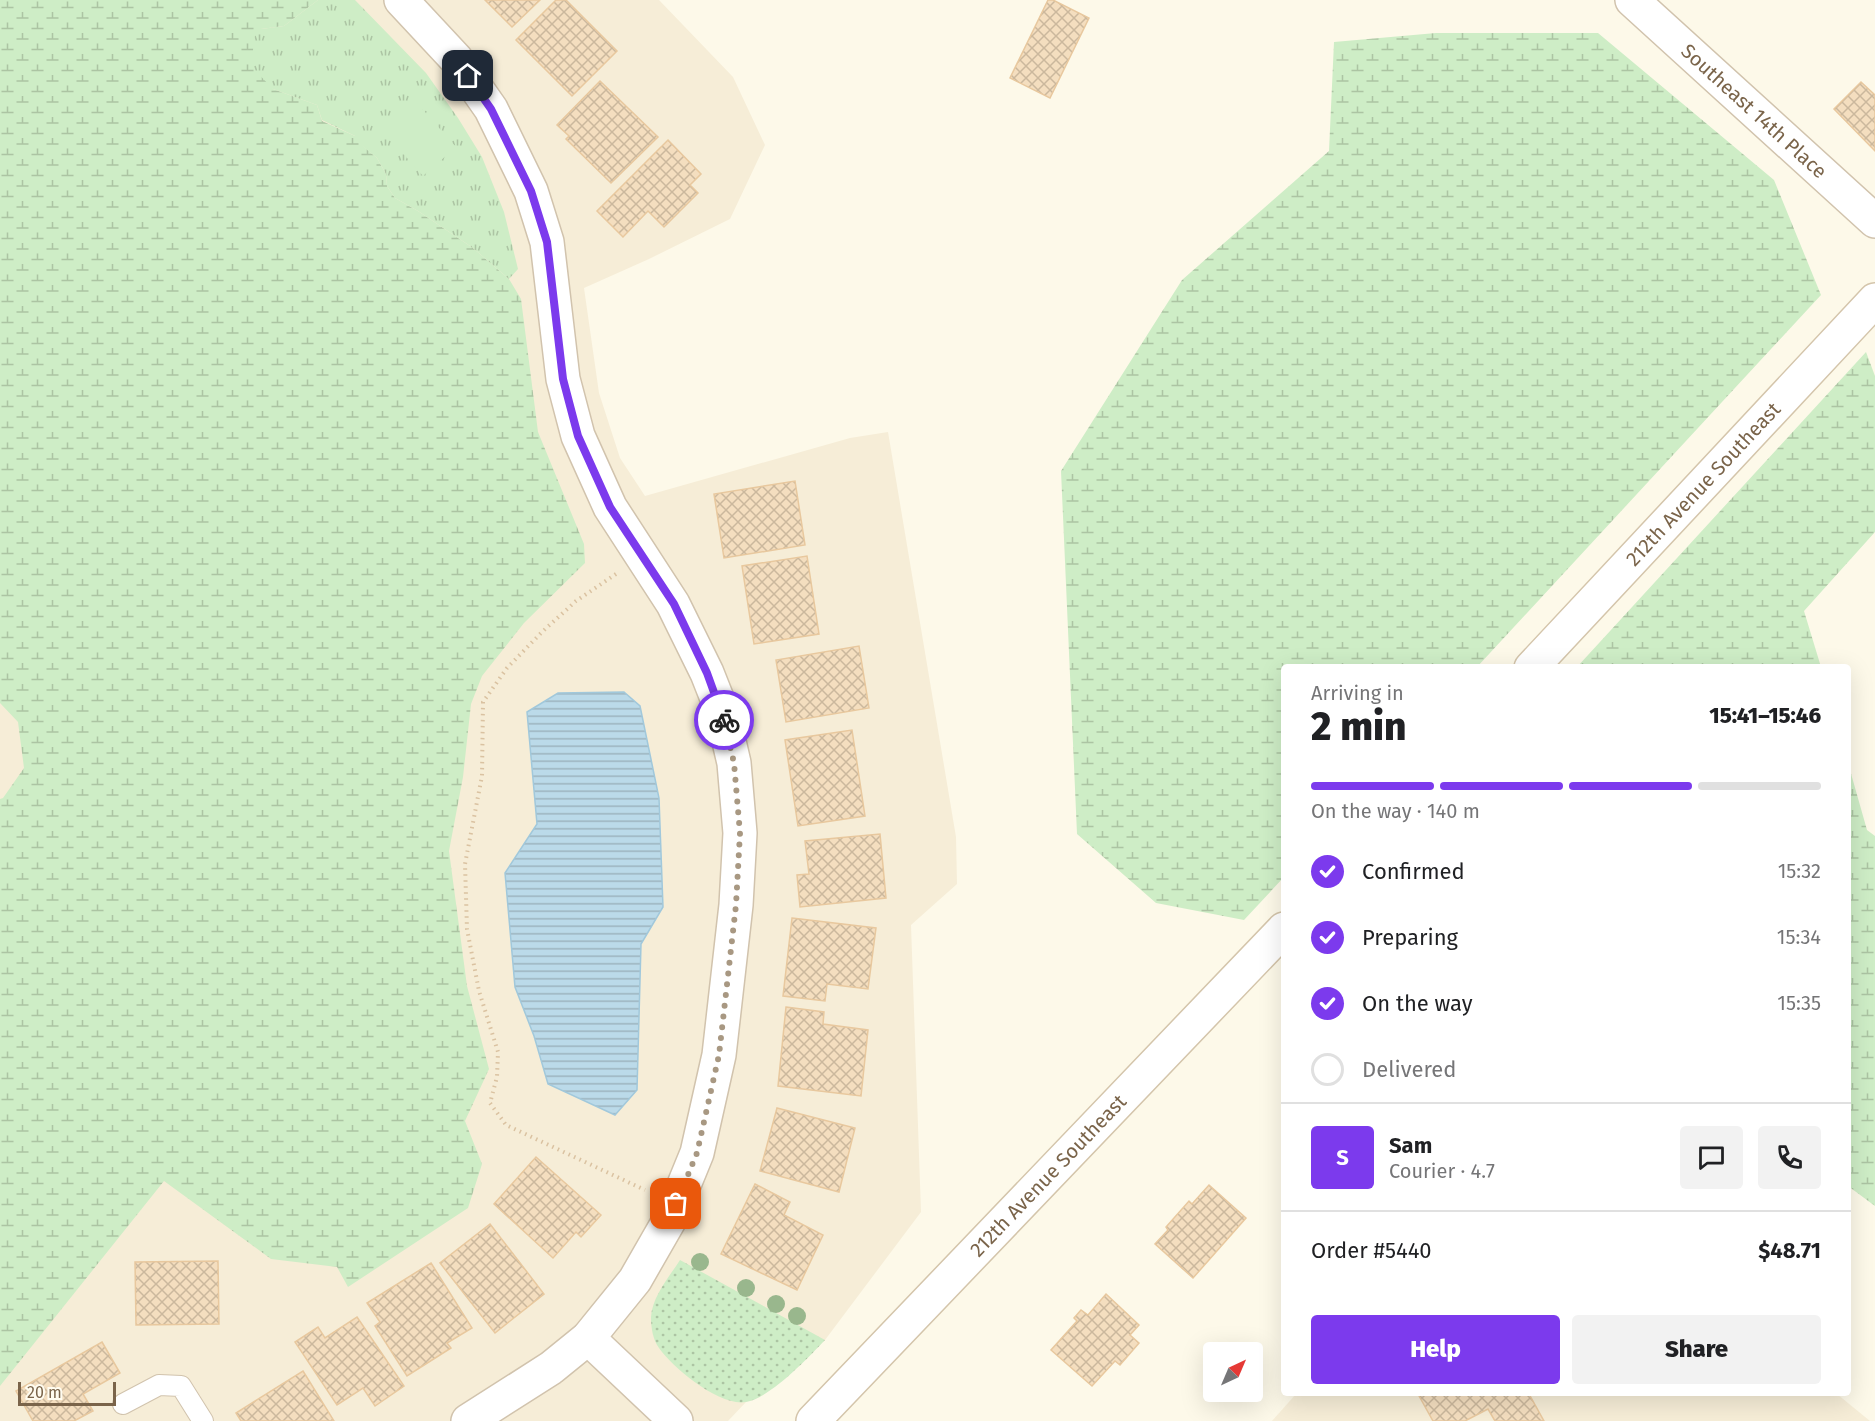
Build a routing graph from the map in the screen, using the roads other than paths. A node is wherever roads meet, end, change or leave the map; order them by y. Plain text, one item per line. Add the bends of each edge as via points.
1 (401, 0) edge
2 (1632, 0) edge
3 (1875, 221) edge
4 (1875, 300) edge
5 (1535, 664) edge
6 (1281, 931) edge
7 (588, 1338) junction
8 (123, 1404) dead end
9 (203, 1421) edge
10 (468, 1421) edge
11 (676, 1421) edge
12 (813, 1421) edge

1 - 7 street via 456,59 491,109 531,191 547,242 563,379 578,436 610,507 674,604 707,673 722,711 734,763 740,833 736,905 719,1055 697,1153 676,1204 635,1280
2 - 3 street, Southeast 14th Place
4 - 5 street, 212th Avenue Southeast
6 - 12 street, 212th Avenue Southeast
7 - 10 street via 551,1368
7 - 11 street
8 - 9 lane via 159,1385 181,1386

